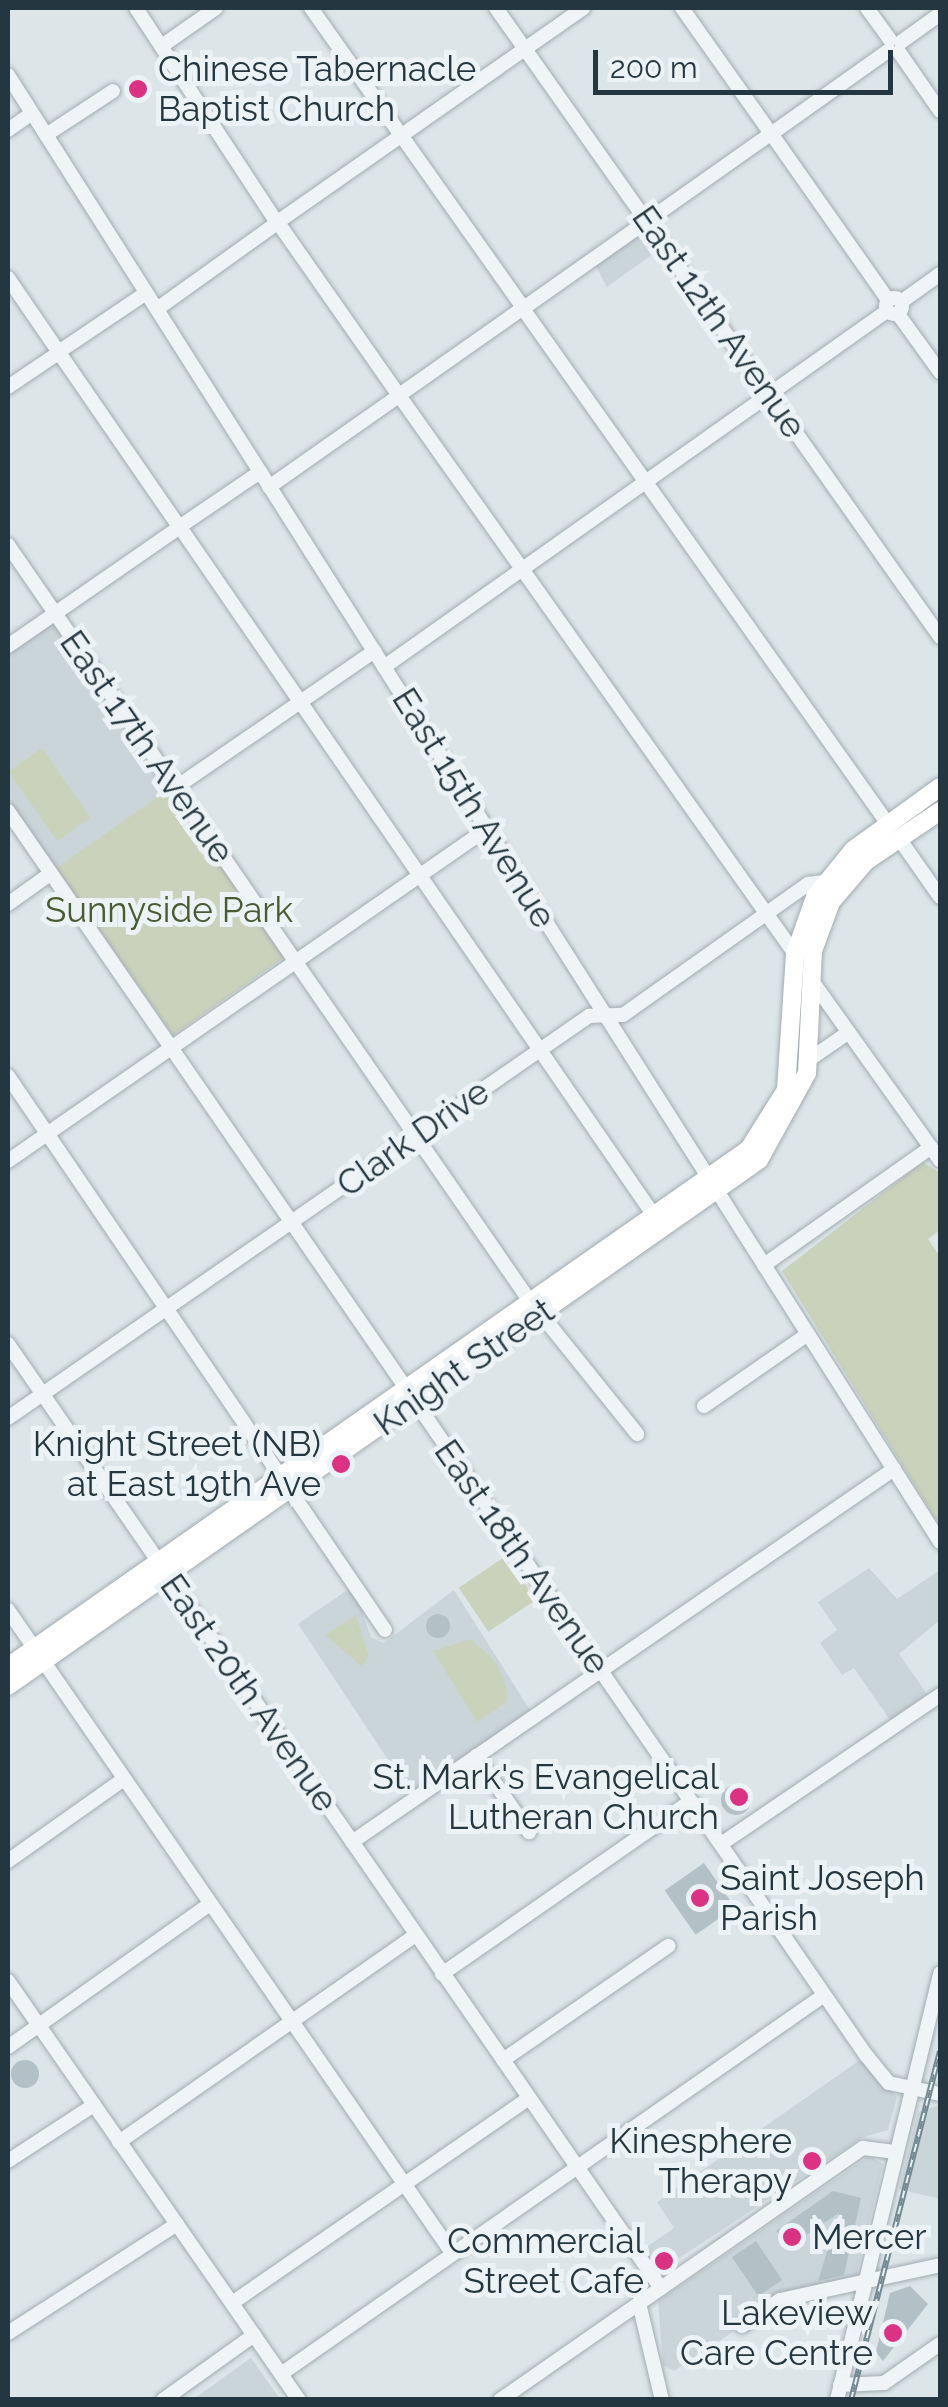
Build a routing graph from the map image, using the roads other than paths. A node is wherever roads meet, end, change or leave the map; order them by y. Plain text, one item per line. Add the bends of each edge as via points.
1 (136, 8) edge
2 (216, 8) edge
3 (311, 8) edge
4 (496, 8) edge
5 (583, 8) edge
6 (682, 8) edge
7 (867, 8) edge
8 (940, 14) edge
9 (166, 42) junction
10 (895, 46) junction
11 (525, 48) junction
12 (8, 75) edge
13 (113, 91) dead end
14 (940, 111) edge
15 (32, 113) junction
16 (8, 130) edge
17 (772, 133) junction
18 (46, 136) junction
19 (401, 136) junction
20 (647, 221) junction
21 (278, 222) junction
22 (940, 274) edge
23 (8, 278) edge
24 (146, 292) junction
25 (894, 307) junction
26 (523, 308) junction
27 (156, 309) junction
28 (59, 353) junction
29 (940, 372) edge
30 (8, 387) edge
31 (770, 394) junction
32 (400, 395) junction
33 (260, 472) junction
34 (646, 481) junction
35 (269, 487) junction
36 (180, 527) junction
37 (8, 546) edge
38 (523, 568) junction
39 (54, 614) junction
40 (940, 636) edge
41 (8, 646) edge
42 (374, 651) junction
43 (384, 667) junction
44 (299, 702) junction
45 (940, 787) edge
46 (175, 788) junction
47 (8, 811) edge
48 (940, 811) edge
49 (487, 829) junction
50 (893, 830) junction
51 (50, 874) junction
52 (420, 876) junction
53 (824, 882) junction
54 (940, 897) edge
55 (8, 904) edge
56 (767, 914) junction
57 (795, 954) junction
58 (296, 961) junction
59 (810, 977) junction
60 (606, 1015) junction
61 (849, 1032) junction
62 (171, 1048) junction
63 (540, 1050) junction
64 (810, 1058) junction
65 (8, 1076) edge
66 (47, 1134) junction
67 (417, 1137) junction
68 (931, 1147) junction
69 (940, 1160) edge
70 (8, 1161) edge
71 (714, 1187) junction
72 (292, 1222) junction
73 (660, 1224) junction
74 (764, 1265) junction
75 (166, 1308) junction
76 (537, 1308) junction
77 (808, 1334) junction
78 (8, 1344) edge
79 (42, 1394) junction
80 (412, 1397) junction
81 (704, 1406) dead end
82 (8, 1418) edge
83 (637, 1434) dead end
84 (894, 1469) junction
85 (288, 1482) junction
86 (940, 1542) edge
87 (163, 1568) junction
88 (8, 1610) edge
89 (385, 1630) dead end
90 (38, 1654) junction
91 (8, 1668) edge
92 (600, 1671) junction
93 (8, 1686) edge
94 (940, 1695) edge
95 (476, 1756) junction
96 (124, 1779) junction
97 (691, 1801) junction
98 (529, 1832) dead end
99 (352, 1842) junction
100 (721, 1844) junction
101 (8, 1861) edge
102 (210, 1904) junction
103 (416, 1935) junction
104 (668, 1946) dead end
105 (940, 1973) edge
106 (442, 1974) junction
107 (8, 1981) edge
108 (824, 1995) junction
109 (292, 2022) junction
110 (38, 2025) junction
111 (8, 2047) edge
112 (503, 2060) junction
113 (912, 2092) junction
114 (940, 2094) edge
115 (529, 2098) junction
116 (94, 2104) junction
117 (120, 2142) junction
118 (897, 2152) junction
119 (8, 2161) edge
120 (577, 2166) junction
121 (404, 2184) junction
122 (177, 2224) junction
123 (452, 2254) junction
124 (940, 2265) edge
125 (865, 2284) junction
126 (661, 2288) junction
127 (232, 2303) junction
128 (639, 2303) junction
129 (742, 2326) dead end
130 (8, 2333) edge
131 (254, 2335) junction
132 (940, 2344) edge
133 (281, 2374) junction
134 (839, 2392) edge
135 (163, 2400) edge
136 (300, 2400) edge
137 (500, 2400) edge
138 (662, 2400) edge

1 - 9 street
2 - 9 street
3 - 19 street
4 - 11 street, East 12th Avenue
5 - 11 street
6 - 17 street
7 - 10 street
8 - 10 street
9 - 21 street via 172,70
10 - 14 street
10 - 17 street
11 - 19 street
11 - 20 street, East 12th Avenue
12 - 15 street, East 15th Avenue
13 - 18 street
15 - 16 street
15 - 18 street, East 15th Avenue
17 - 20 street
17 - 25 street
18 - 24 street, East 15th Avenue
19 - 21 street
19 - 26 street
20 - 26 street
20 - 31 street, East 12th Avenue
21 - 27 street
21 - 32 street
22 - 25 street
23 - 28 street
24 - 27 street, East 15th Avenue
24 - 28 street
25 - 29 street
25 - 31 street
26 - 32 street
26 - 34 street
27 - 33 street, East 15th Avenue
28 - 30 street
28 - 36 street
31 - 34 street
31 - 40 street, East 12th Avenue
32 - 35 street
32 - 38 street
33 - 35 street, East 15th Avenue
33 - 36 street
34 - 38 street
34 - 50 street
35 - 42 street, East 15th Avenue
36 - 39 street
36 - 44 street
37 - 39 street, East 17th Avenue
38 - 43 street
38 - 56 street
39 - 41 street
39 - 46 street, East 17th Avenue
42 - 43 street, East 15th Avenue
42 - 44 street
43 - 49 street, East 15th Avenue
44 - 46 street
44 - 52 street
45 - 50 main road, Clark Drive
46 - 58 street, East 17th Avenue
47 - 51 street, East 18th Avenue
48 - 50 main road, Clark Drive
49 - 52 street
49 - 60 street, East 15th Avenue
50 - 53 main road, Clark Drive
50 - 54 street
50 - 59 main road, Clark Drive via 831,902
51 - 55 street
51 - 62 street, East 18th Avenue
52 - 58 street
52 - 63 street
53 - 56 street, Clark Drive
53 - 57 main road, Clark Drive
56 - 57 street
56 - 60 street, Clark Drive via 624,1015
57 - 71 main road, Knight Street via 794,1043 780,1104
58 - 62 street
58 - 67 street, East 17th Avenue
59 - 61 street
59 - 64 main road, Knight Street
60 - 63 street, Clark Drive via 588,1016
60 - 71 street, East 15th Avenue
61 - 64 street
61 - 68 street
62 - 66 street
62 - 72 street, East 18th Avenue
63 - 67 street, Clark Drive
63 - 73 street
64 - 71 main road, Knight Street via 784,1128
65 - 66 street
66 - 70 street
66 - 75 street
67 - 72 street, Clark Drive
67 - 76 street, East 17th Avenue
68 - 69 street
68 - 74 street
71 - 73 main road, Knight Street
71 - 74 street, East 15th Avenue
72 - 75 street, Clark Drive
72 - 80 street, East 18th Avenue
73 - 76 main road, Knight Street
74 - 77 street, East 15th Avenue
75 - 79 street, Clark Drive
75 - 85 street
76 - 80 main road, Knight Street
76 - 83 street, East 17th Avenue
77 - 81 street
77 - 84 street, East 15th Avenue
78 - 79 street, East 20th Avenue
79 - 82 street, Clark Drive
79 - 87 street, East 20th Avenue
80 - 85 main road, Knight Street
80 - 92 street, East 18th Avenue
84 - 86 street, East 15th Avenue
84 - 92 street
85 - 87 main road, Knight Street
85 - 89 street
87 - 90 main road, Knight Street
87 - 99 street, East 20th Avenue
88 - 90 street
90 - 91 main road, Knight Street
90 - 93 main road, Knight Street
90 - 96 street
92 - 95 street
92 - 97 street, East 18th Avenue
94 - 100 street
95 - 98 street
95 - 99 street
96 - 101 street
96 - 102 street
97 - 100 street, East 18th Avenue
97 - 106 street
99 - 103 street, East 20th Avenue
100 - 108 street, East 18th Avenue
102 - 109 street
102 - 110 street
103 - 106 street, East 20th Avenue
103 - 109 street
104 - 112 street
105 - 113 street
106 - 112 street, East 20th Avenue
107 - 110 street
108 - 113 street, East 18th Avenue via 886,2080
108 - 120 street
109 - 117 street
109 - 121 street
110 - 111 street
110 - 116 street
112 - 115 street, East 20th Avenue
113 - 114 street
113 - 118 street
115 - 120 street, East 20th Avenue
115 - 121 street
116 - 117 street
116 - 119 street
117 - 122 street
118 - 125 street
118 - 126 street via 863,2148
120 - 123 street
120 - 126 street, East 20th Avenue
121 - 123 street
121 - 127 street
122 - 127 street
122 - 130 street
123 - 133 street
124 - 125 street
125 - 129 street via 780,2300
125 - 134 street
126 - 128 street
127 - 131 street
128 - 137 street
128 - 138 street
131 - 133 street
131 - 135 street
132 - 134 street via 884,2383
133 - 136 street

